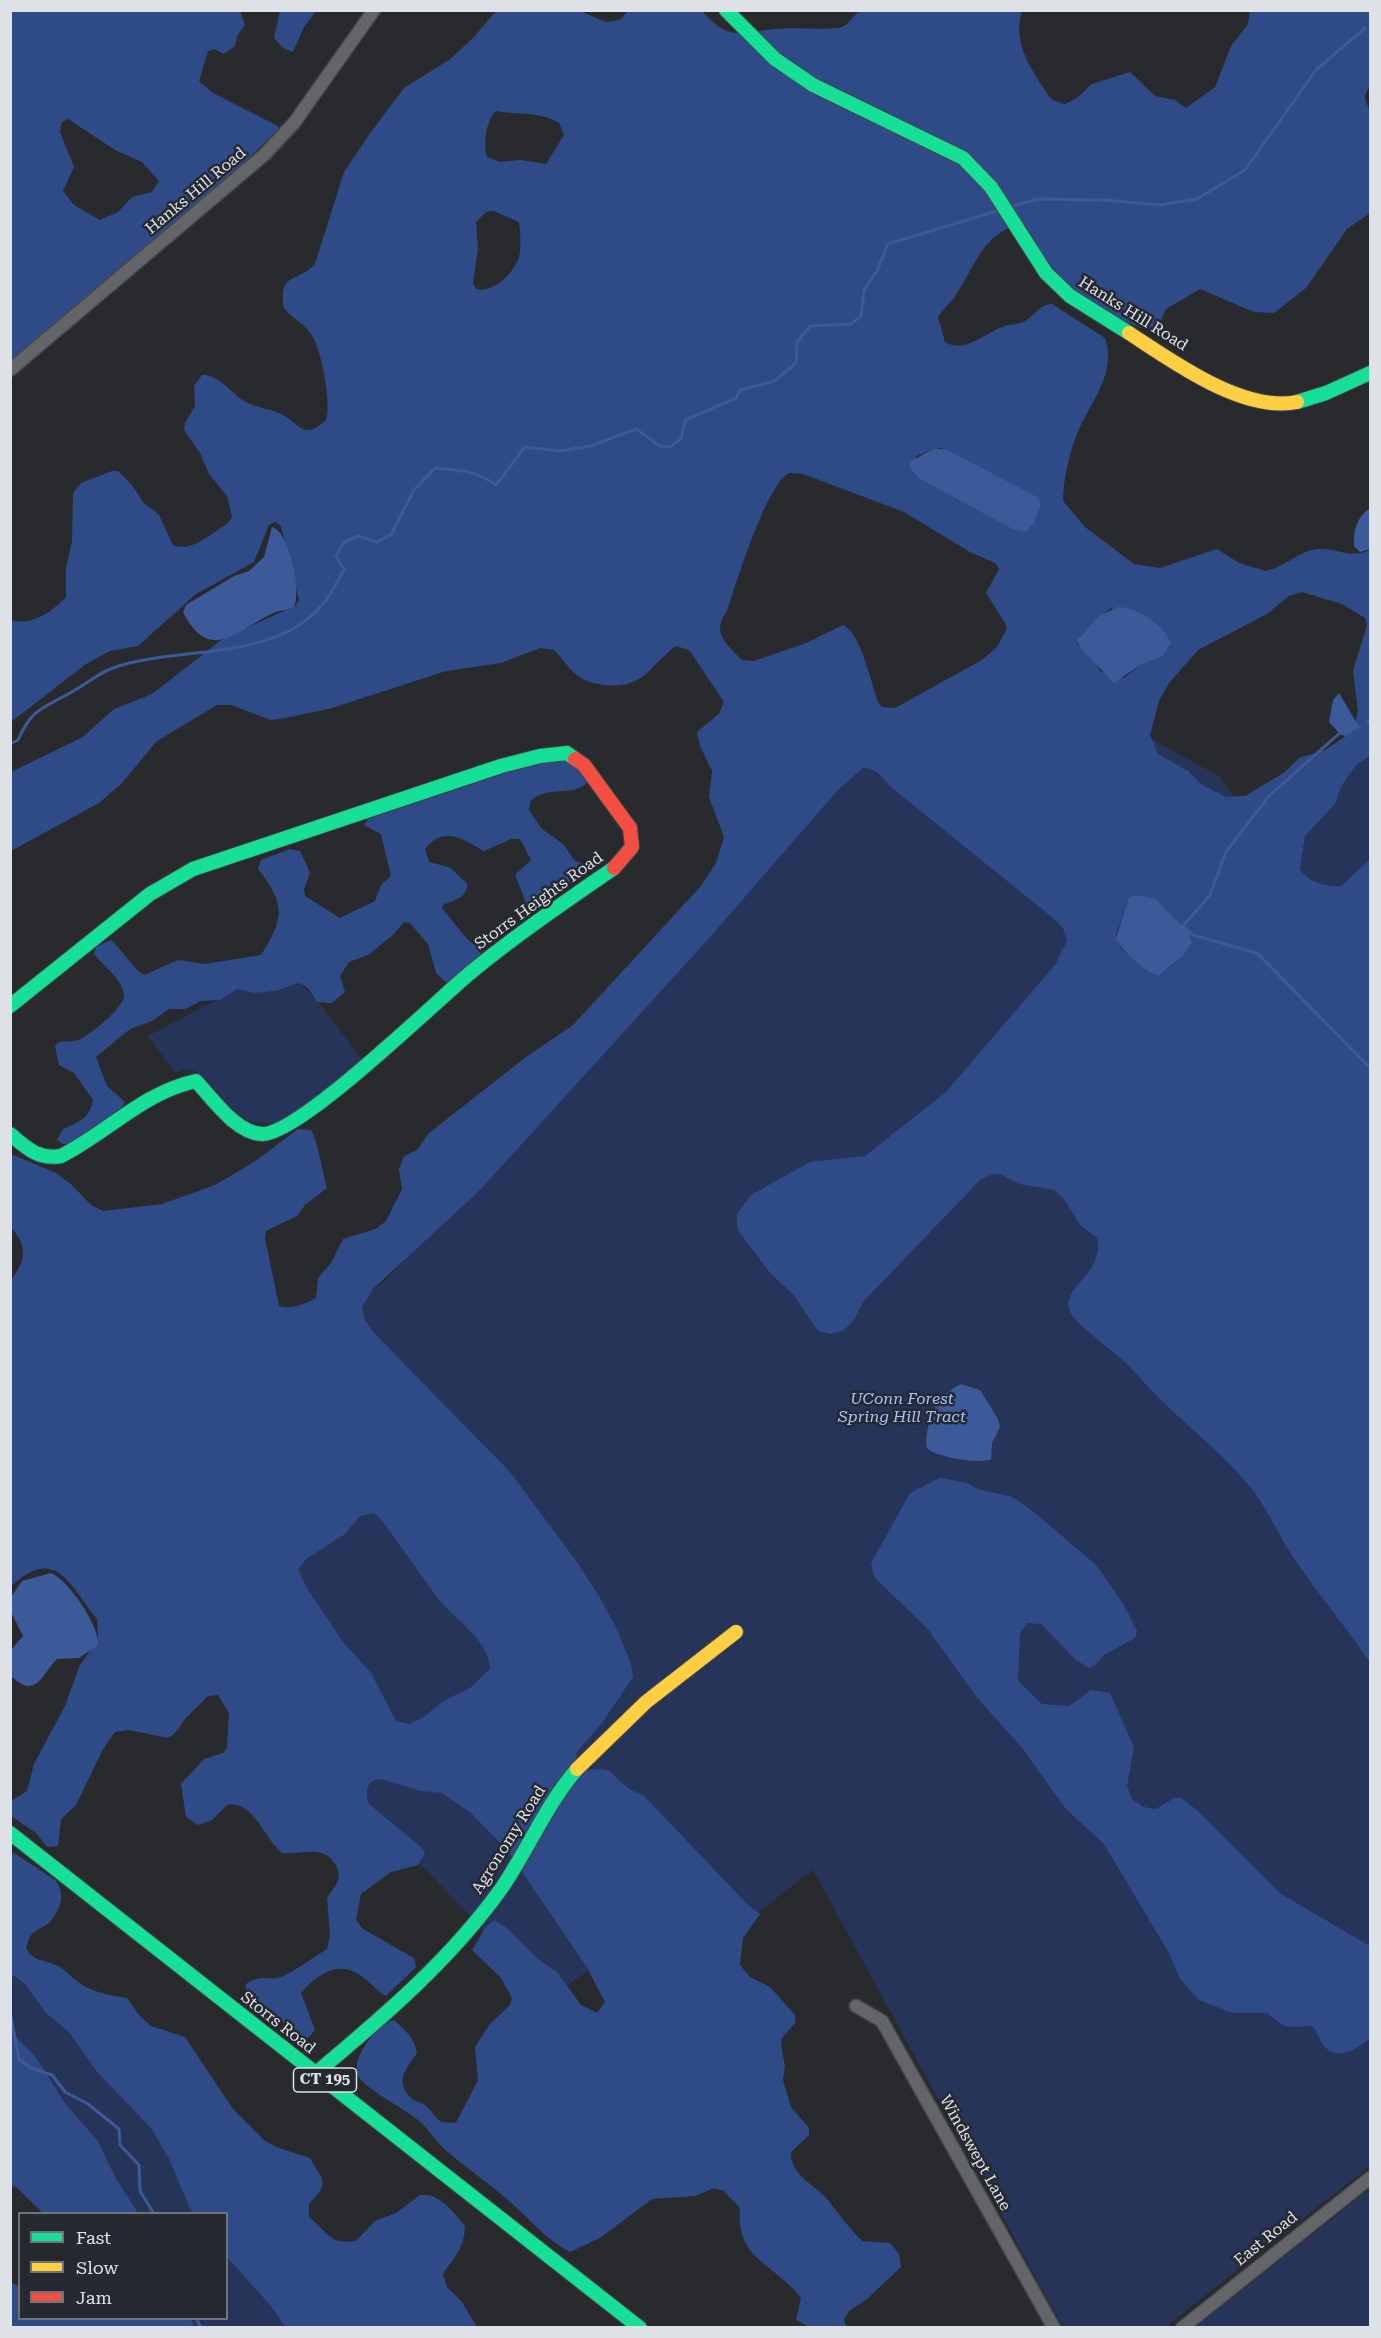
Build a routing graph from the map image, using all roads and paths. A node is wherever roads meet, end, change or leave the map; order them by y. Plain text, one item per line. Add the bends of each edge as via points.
1 (374, 10) edge
2 (726, 10) edge
3 (10, 370) edge
4 (1371, 373) edge
5 (10, 1006) edge
6 (10, 1134) edge
7 (736, 1632) dead end
8 (10, 1833) edge
9 (856, 2006) dead end
10 (316, 2073) junction
11 (1371, 2178) edge
12 (640, 2328) edge
13 (1054, 2328) edge
14 (1182, 2328) edge

1 - 3 street, Hanks Hill Road via 294,123 264,155
2 - 4 street, Hanks Hill Road via 775,59 813,85 978,169 1039,263 1060,288 1147,344 1250,399 1281,404 1318,395
5 - 6 street, Storrs Heights Road via 150,894 194,869 501,766 567,753 584,765 630,828 632,847 621,862 516,936 343,1085 282,1130 262,1134 242,1128 196,1081 180,1082 157,1091 70,1152 50,1159 30,1152
7 - 10 street, Agronomy Road via 594,1750 564,1784 502,1886 466,1933 372,2026
8 - 10 street, Storrs Road / CT 195
9 - 13 street, Windswept Lane via 882,2021
10 - 12 street, Storrs Road / CT 195
11 - 14 street, East Road

